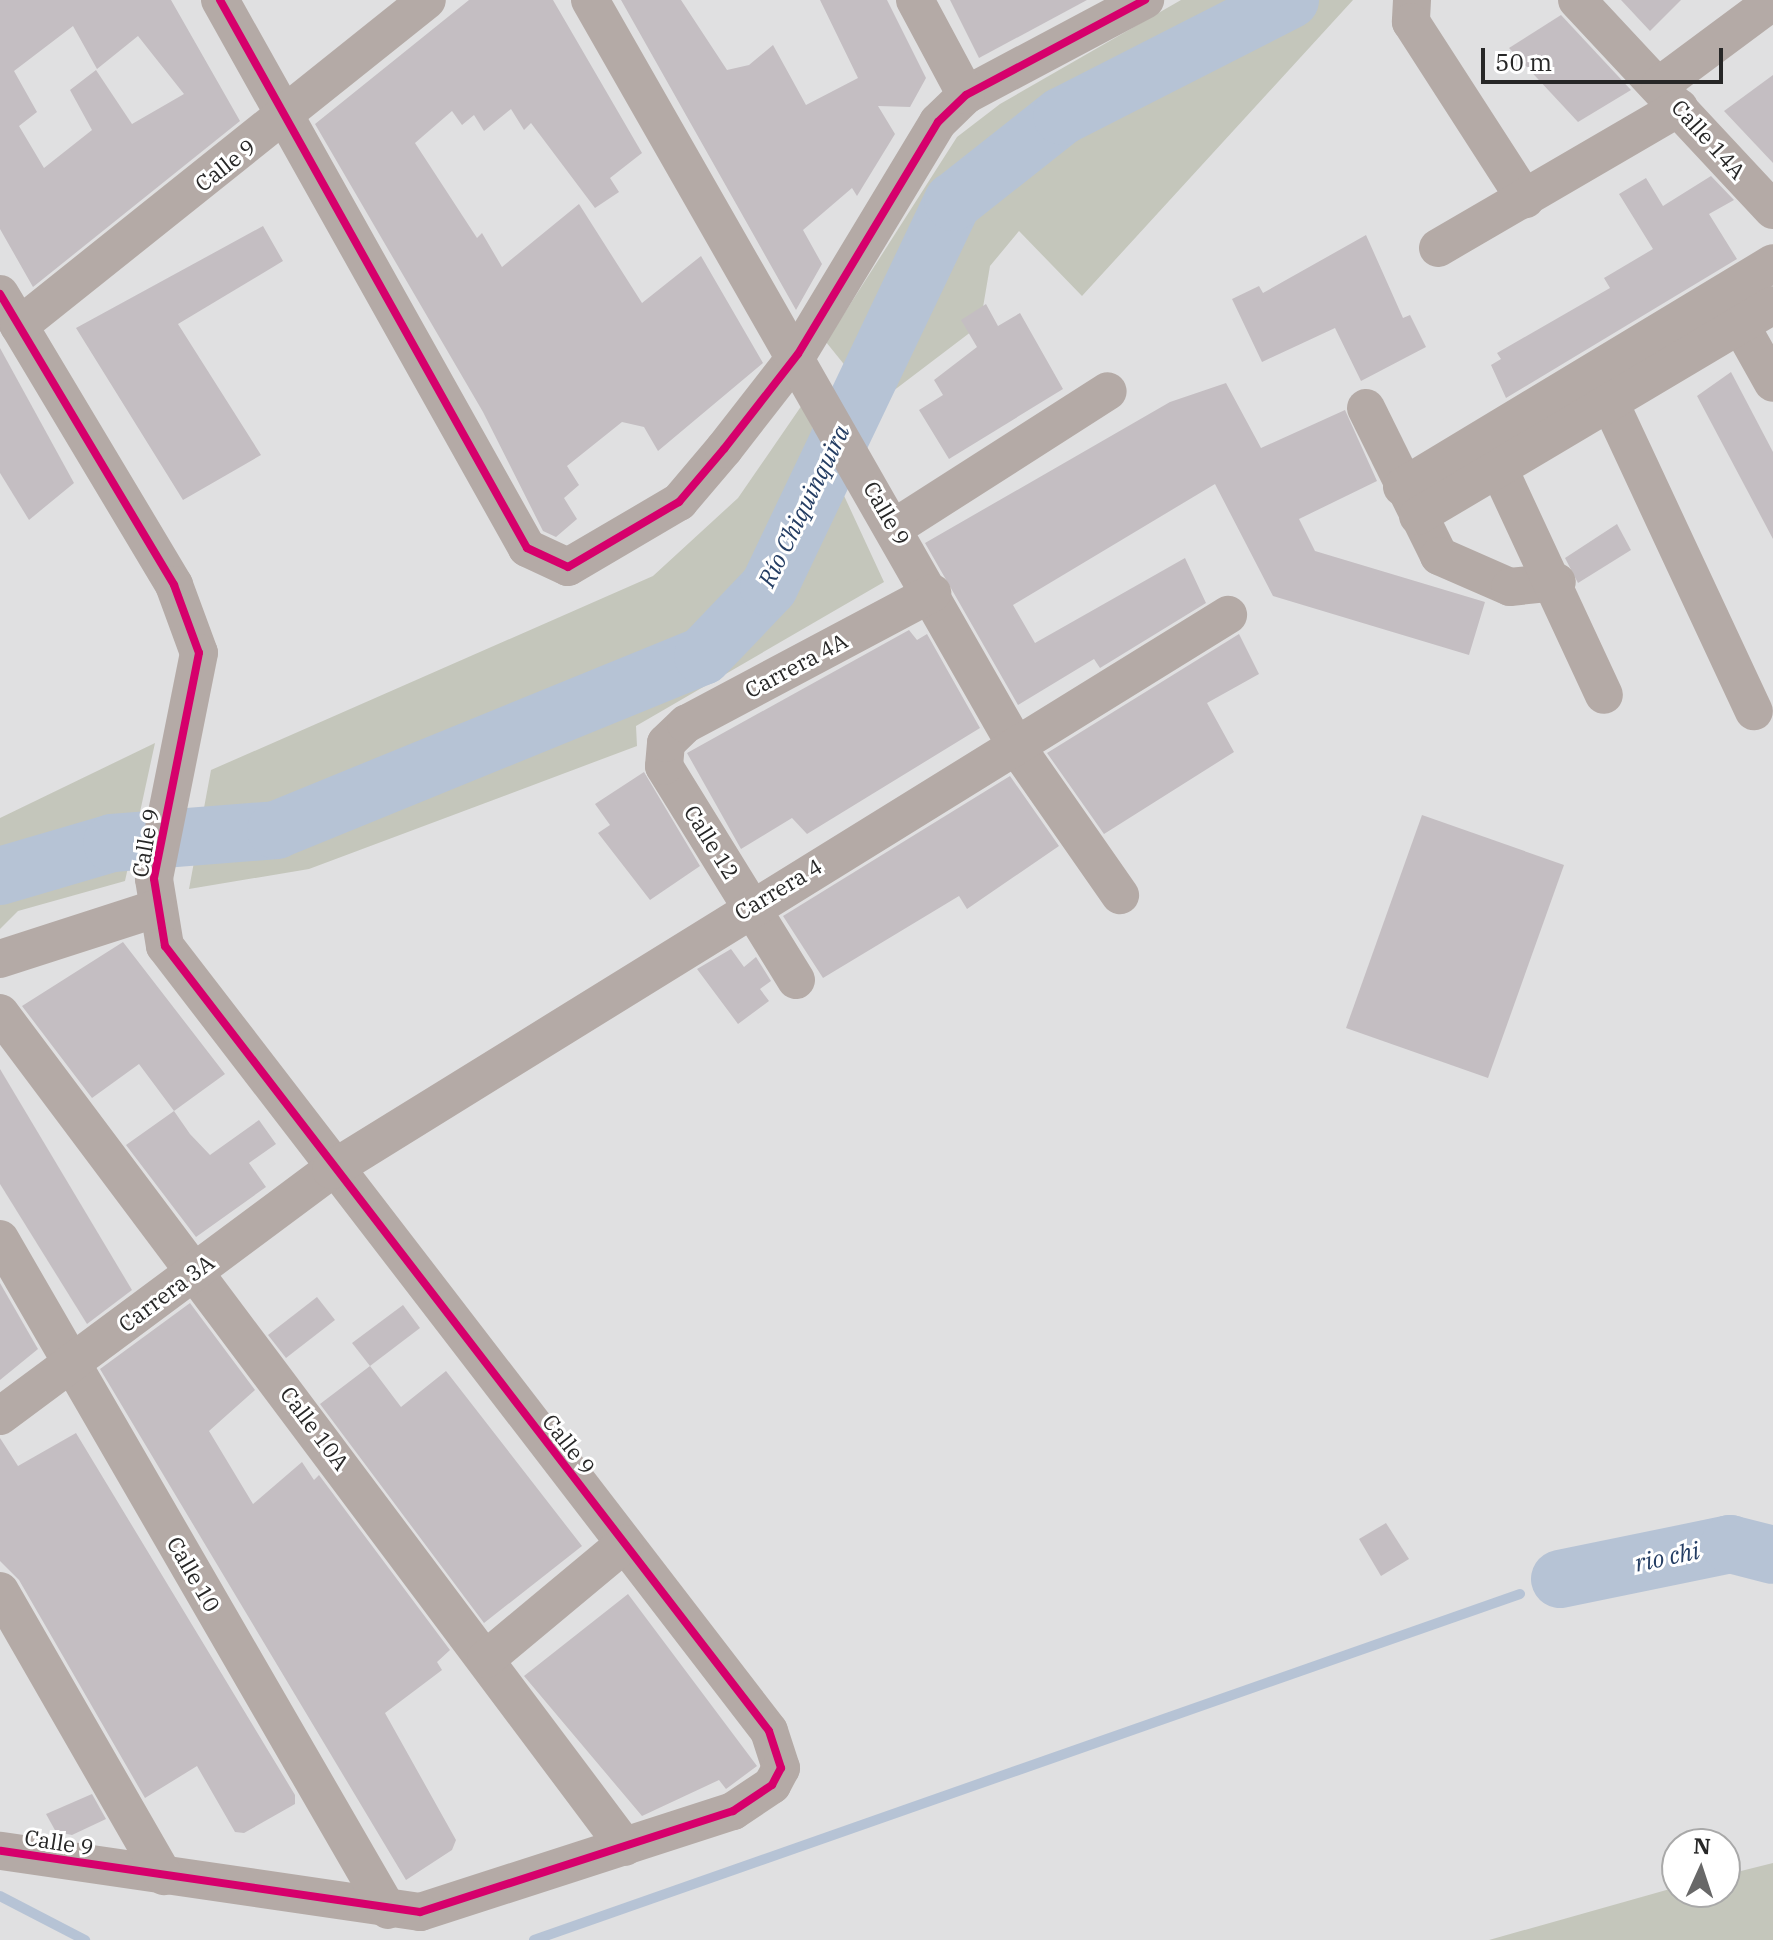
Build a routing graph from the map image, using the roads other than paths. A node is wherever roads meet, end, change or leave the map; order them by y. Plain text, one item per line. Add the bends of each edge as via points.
1 (220, 0) edge
2 (427, 0) edge
3 (590, 0) edge
4 (915, 0) edge
5 (1145, 0) edge
6 (1412, 0) edge
7 (1577, 0) edge
8 (1773, 1) edge
9 (966, 95) junction
10 (1670, 97) junction
11 (289, 115) junction
12 (1525, 199) junction
13 (1773, 210) edge
14 (1438, 248) dead end
15 (1773, 263) edge
16 (0, 294) edge
17 (1773, 305) edge
18 (19, 326) junction
19 (1741, 326) junction
20 (798, 354) junction
21 (1773, 383) edge
22 (1108, 391) dead end
23 (1611, 405) junction
24 (1366, 408) dead end
25 (1499, 469) junction
26 (1410, 502) junction
27 (897, 526) junction
28 (1557, 582) junction
29 (932, 593) junction
30 (1228, 615) dead end
31 (1604, 695) dead end
32 (1754, 711) dead end
33 (666, 743) joint
34 (1016, 746) junction
35 (154, 894) junction
36 (1120, 895) dead end
37 (750, 905) junction
38 (0, 959) edge
39 (796, 980) dead end
40 (0, 1013) edge
41 (331, 1170) junction
42 (0, 1239) edge
43 (197, 1269) junction
44 (73, 1363) junction
45 (0, 1416) edge
46 (624, 1544) junction
47 (0, 1591) edge
48 (486, 1659) junction
49 (625, 1847) junction
50 (0, 1851) edge
51 (164, 1876) junction
52 (388, 1910) junction

1 - 11 street
2 - 11 street, Calle 9
3 - 20 street, Calle 9
4 - 9 street
5 - 9 street
6 - 12 street via 1411,22
7 - 10 street, Calle 14A
8 - 10 street
9 - 20 street via 938,122
10 - 12 street
10 - 13 street, Calle 14A
11 - 18 street, Calle 9
11 - 20 street via 527,548 544,561 568,567 679,502
12 - 14 street
15 - 26 street
16 - 18 street, Calle 9
17 - 19 street
18 - 35 street, Calle 9 via 174,585 192,629 200,677
19 - 21 street
19 - 23 street
20 - 27 street, Calle 9
22 - 27 street
23 - 25 street
23 - 32 street
24 - 26 street
25 - 26 street
25 - 28 street
26 - 28 street via 1439,556 1510,587
27 - 29 street, Calle 9
28 - 31 street
29 - 33 street, Carrera 4A via 686,724
29 - 34 street, Calle 9
30 - 34 street, Carrera 4
33 - 37 street, Calle 12 via 664,766
34 - 36 street, Calle 9
34 - 37 street, Carrera 4
35 - 38 street, Calle 9
35 - 41 street, Calle 9 via 165,946
37 - 39 street, Calle 12
37 - 41 street, Carrera 4
40 - 43 street, Calle 10A
41 - 43 street, Carrera 3A
41 - 46 street, Calle 9
42 - 44 street, Calle 10
43 - 44 street, Carrera 3A
43 - 48 street, Calle 10A
44 - 45 street, Carrera 3A
44 - 52 street, Calle 10
46 - 48 street
46 - 49 street, Calle 9 via 769,1731 781,1768 757,1799
47 - 51 street
48 - 49 street, Calle 10A
49 - 52 street, Calle 9 via 453,1905
50 - 51 street, Calle 9
51 - 52 street, Calle 9

